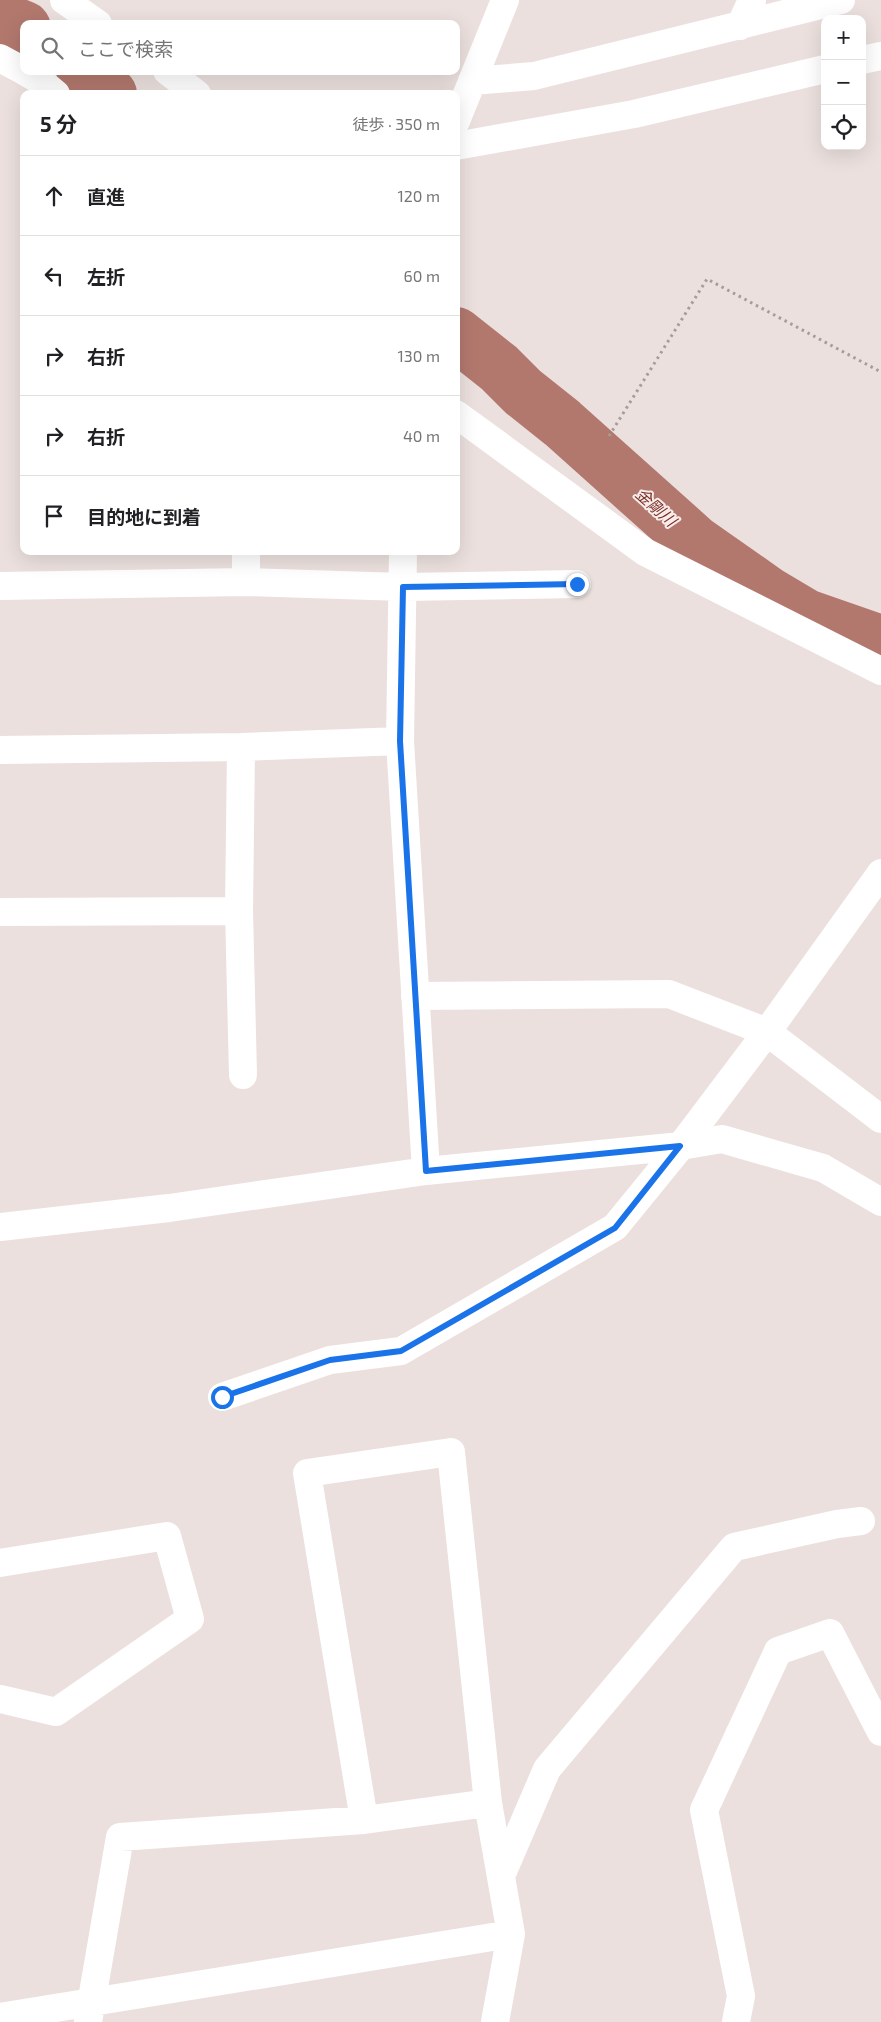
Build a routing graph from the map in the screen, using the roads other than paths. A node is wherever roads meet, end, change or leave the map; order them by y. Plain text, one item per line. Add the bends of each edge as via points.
1 (64, 0) edge
2 (505, 0) edge
3 (752, 0) edge
4 (841, 0) edge
5 (92, 20) edge
6 (740, 26) junction
7 (881, 56) edge
8 (0, 58) edge
9 (866, 59) edge
10 (20, 69) edge
11 (821, 70) edge
12 (31, 75) edge
13 (172, 75) edge
14 (472, 81) junction
15 (51, 90) edge
16 (192, 90) edge
17 (460, 111) edge
18 (460, 145) edge
19 (460, 417) edge
20 (246, 555) edge
21 (403, 555) edge
22 (246, 582) junction
23 (577, 584) dead end
24 (0, 586) edge
25 (403, 587) junction
26 (881, 671) edge
27 (400, 741) junction
28 (242, 747) junction
29 (0, 750) edge
30 (881, 873) edge
31 (239, 911) junction
32 (0, 912) edge
33 (415, 996) junction
34 (768, 1032) junction
35 (243, 1075) dead end
36 (881, 1119) edge
37 (680, 1146) junction
38 (426, 1171) junction
39 (881, 1202) edge
40 (0, 1227) edge
41 (222, 1397) dead end
42 (861, 1521) dead end
43 (0, 1563) edge
44 (0, 1699) edge
45 (881, 1732) edge
46 (488, 1803) junction
47 (364, 1820) junction
48 (501, 1876) junction
49 (511, 1934) junction
50 (89, 2011) edge
51 (0, 2017) edge
52 (495, 2022) edge
53 (736, 2022) edge

1 - 5 street
2 - 14 street
3 - 6 street
4 - 6 street
6 - 14 street via 534,76
7 - 9 street
8 - 10 street
11 - 18 street via 634,114
12 - 15 street
13 - 16 street
14 - 17 street
19 - 26 street via 645,552
20 - 22 street
21 - 25 street
22 - 24 street
22 - 25 street
23 - 25 street
25 - 27 street
27 - 28 street
27 - 33 street
28 - 29 street
28 - 31 street
30 - 34 street
31 - 32 street
31 - 35 street
33 - 34 street via 669,994
33 - 38 street
34 - 36 street
34 - 37 street
37 - 38 street
37 - 39 street via 722,1139 823,1168
37 - 41 street via 615,1228 401,1351 330,1360
38 - 40 street via 169,1208
42 - 48 street via 734,1547 547,1769
43 - 44 street via 167,1536 190,1619 56,1712
45 - 53 street via 830,1633 778,1651 704,1810 741,1996
46 - 47 street
46 - 47 street via 451,1452 307,1474
46 - 48 street
47 - 50 street via 120,1837
48 - 49 street
49 - 50 street
49 - 52 street
50 - 51 street

